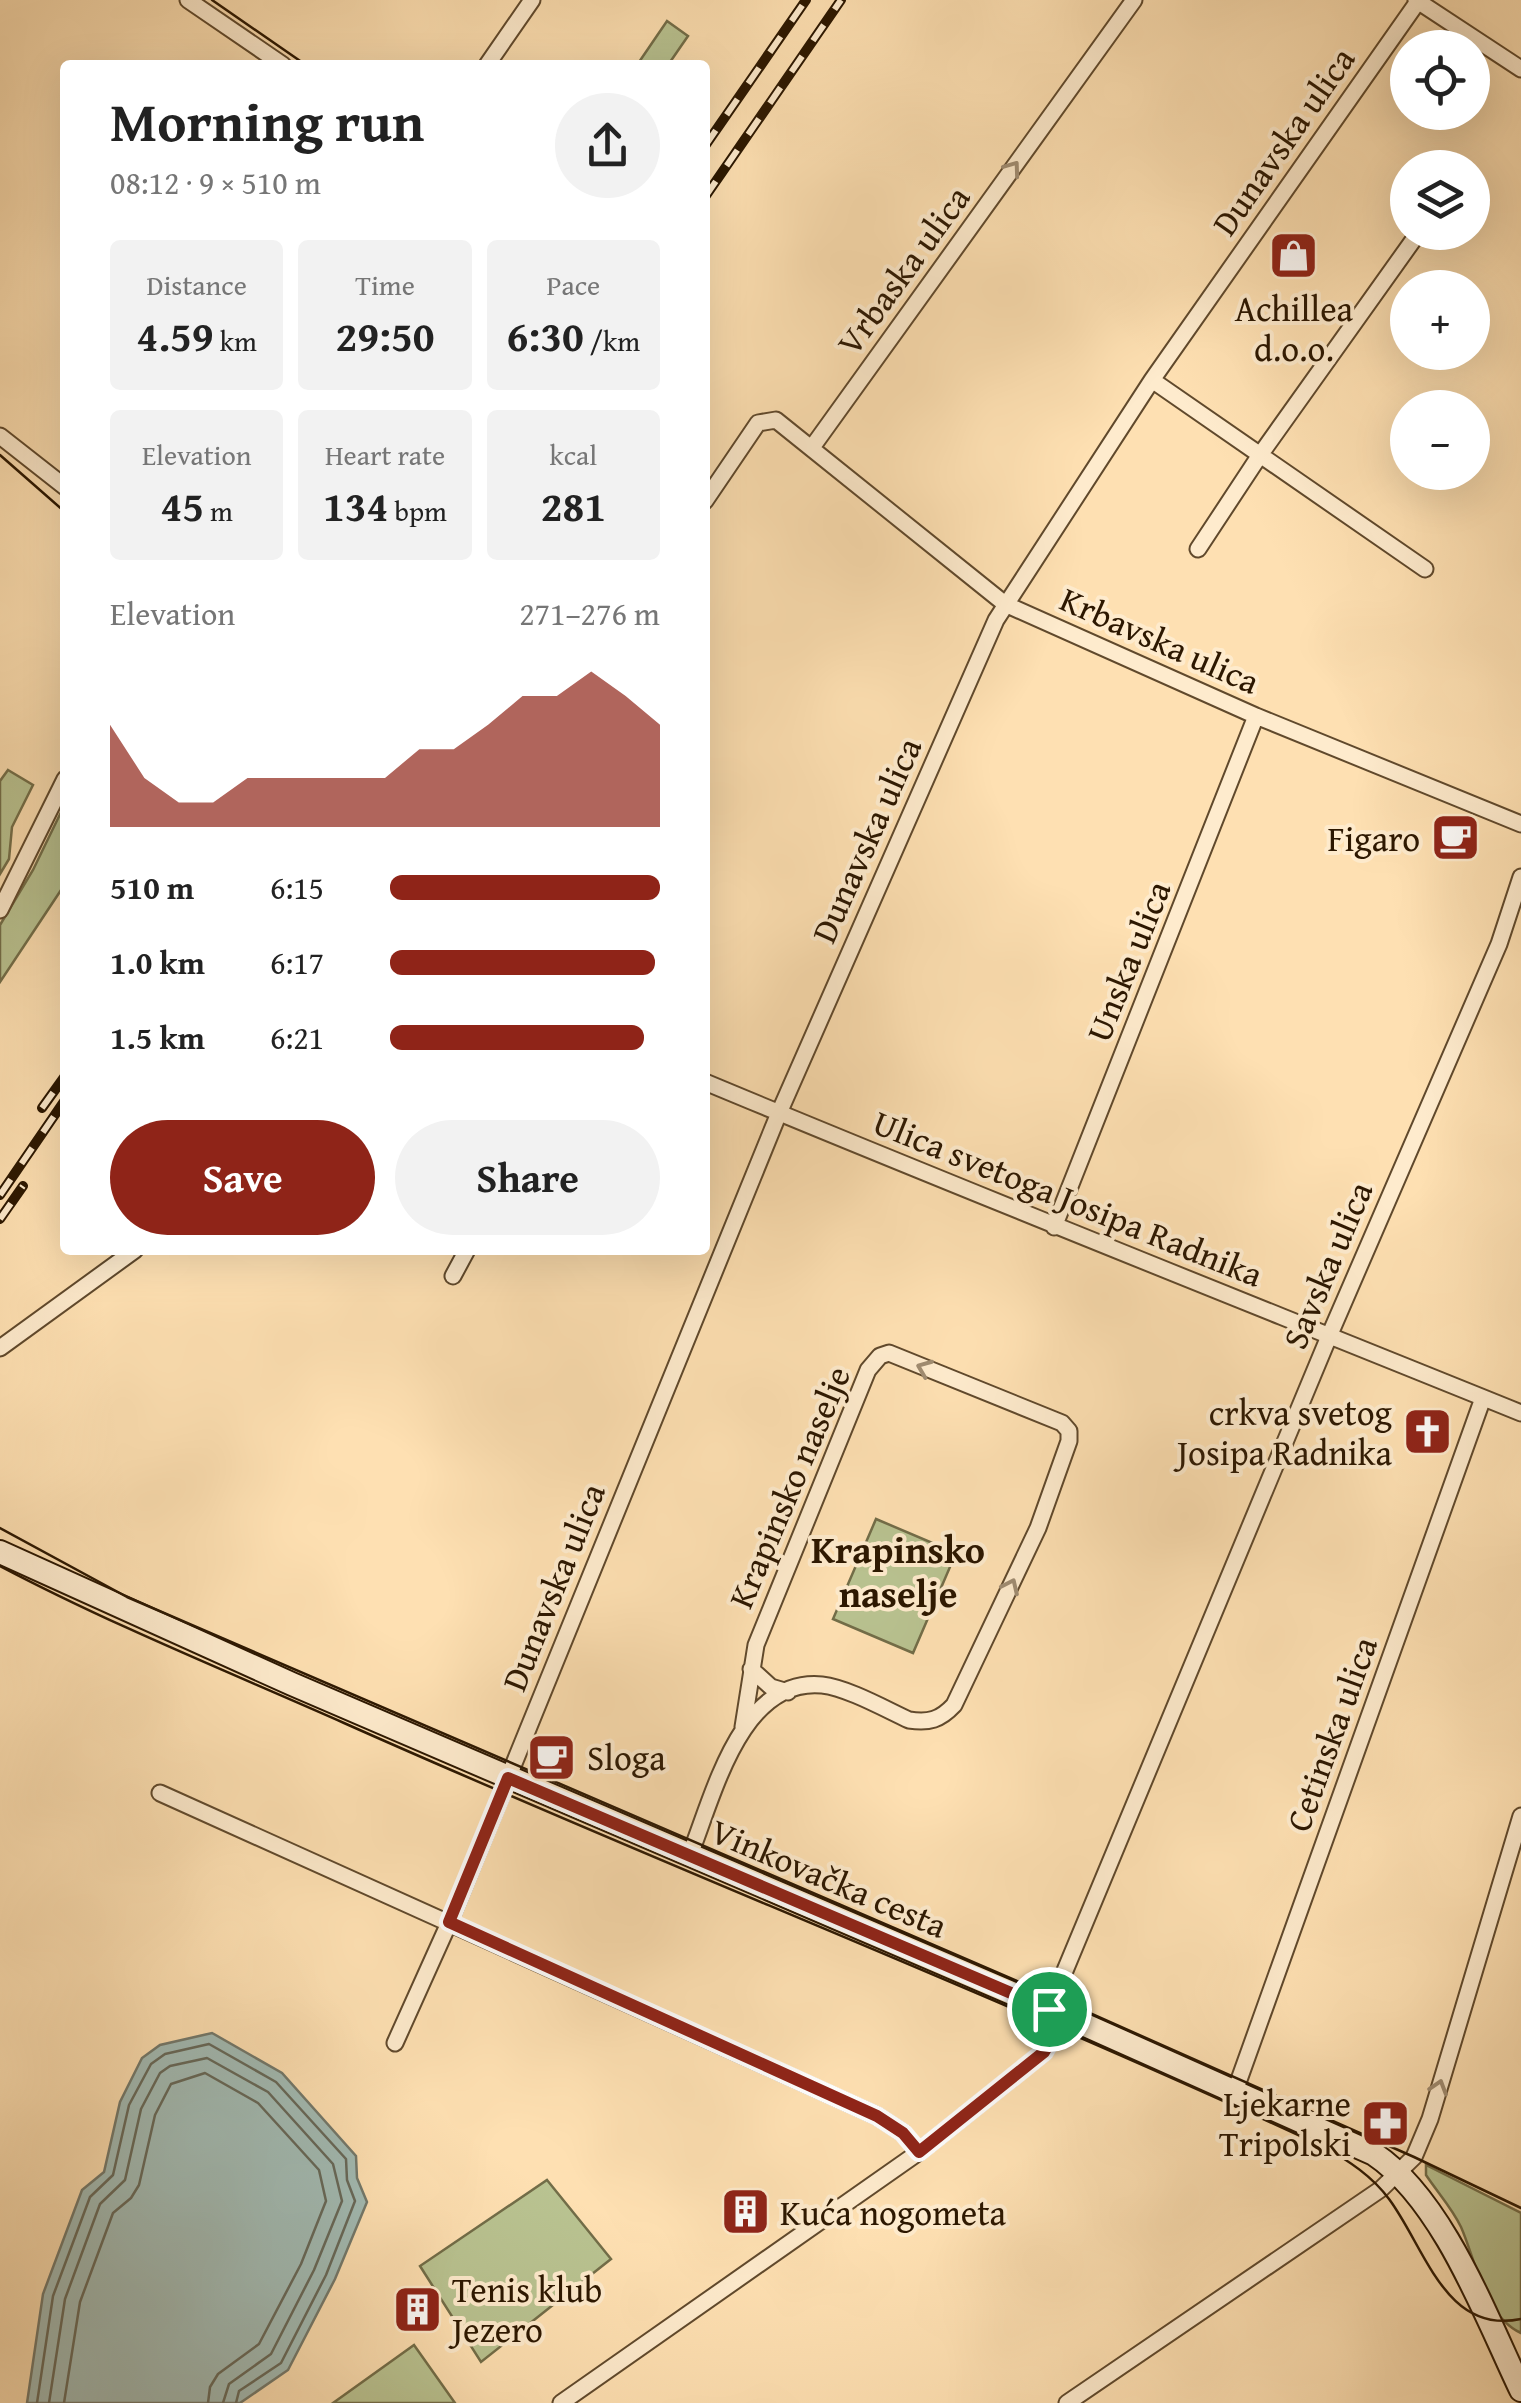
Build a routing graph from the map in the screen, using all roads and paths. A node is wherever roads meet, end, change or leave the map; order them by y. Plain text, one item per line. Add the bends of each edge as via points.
1 (188, 0) edge
2 (532, 0) edge
3 (1134, 0) edge
4 (1418, 0) edge
5 (276, 60) edge
6 (490, 60) edge
7 (1521, 69) edge
8 (1406, 250) edge
9 (1152, 380) junction
10 (0, 436) edge
11 (813, 446) junction
12 (1260, 455) junction
13 (60, 483) edge
14 (710, 494) edge
15 (1198, 549) dead end
16 (1424, 568) dead end
17 (1005, 604) junction
18 (1256, 716) junction
19 (60, 789) edge
20 (1521, 824) edge
21 (1521, 877) edge
22 (0, 910) edge
23 (710, 1084) edge
24 (779, 1113) junction
25 (1054, 1228) junction
26 (128, 1255) edge
27 (464, 1255) edge
28 (454, 1276) dead end
29 (1330, 1334) junction
30 (0, 1348) edge
31 (1483, 1398) junction
32 (1521, 1413) edge
33 (0, 1536) edge
34 (0, 1552) edge
35 (62, 1578) junction
36 (752, 1669) junction
37 (788, 1692) junction
38 (743, 1727) junction
39 (508, 1778) junction
40 (160, 1793) dead end
41 (1521, 1816) edge
42 (690, 1857) junction
43 (449, 1922) junction
44 (1057, 2013) junction
45 (396, 2043) dead end
46 (1235, 2091) junction
47 (919, 2152) junction
48 (1398, 2174) junction
49 (1496, 2333) junction
50 (1521, 2345) edge
51 (1521, 2361) edge
52 (1521, 2390) edge
53 (561, 2403) edge
54 (1067, 2403) edge

1 - 5 street
2 - 6 street
11 -> 3 street, Vrbaska ulica
4 - 7 street
4 - 9 street, Dunavska ulica
8 - 12 street
9 - 12 street
9 - 17 street, Dunavska ulica
10 - 13 street
11 - 14 street via 776,420 764,420
11 - 17 street, Krbavska ulica
12 - 15 street
12 - 16 street
17 - 18 street, Krbavska ulica
17 - 24 street, Dunavska ulica
18 - 20 street, Krbavska ulica
18 - 25 street, Unska ulica
19 - 22 street
21 - 29 street, Savska ulica via 1499,944
23 - 24 street, Ulica svetoga Josipa Radnika
24 - 25 street, Ulica svetoga Josipa Radnika
24 - 39 street, Dunavska ulica
25 - 29 street, Ulica svetoga Josipa Radnika
26 - 30 street
27 - 28 street
29 - 31 street, Ulica svetoga Josipa Radnika
29 - 44 street, Savska ulica
31 - 32 street, Ulica svetoga Josipa Radnika
31 - 46 street, Cetinska ulica
33 - 35 main road, Vinkovačka cesta
34 - 35 main road, Vinkovačka cesta
35 - 39 main road, Vinkovačka cesta
36 - 37 street
37 -> 36 street, Krapinsko naselje via 827,1686 922,1722 954,1705 1038,1528 1069,1430 880,1356 868,1370
36 - 38 street, Krapinsko naselje
37 - 38 street, Krapinsko naselje via 762,1704
38 - 42 street, Krapinsko naselje
39 - 42 main road, Vinkovačka cesta
39 - 43 street, Dunavska ulica
40 - 43 street
48 -> 41 street via 1430,2119
42 - 44 main road, Vinkovačka cesta
43 - 45 street, Dunavska ulica
43 - 47 street via 877,2116
44 - 46 main road, Vinkovačka cesta
44 - 47 street, Savska ulica via 1044,2052
46 - 48 main road, Vinkovačka cesta via 1362,2148
47 - 53 street, Savska ulica
48 - 49 main road, Vinkovačka cesta via 1438,2224
48 - 54 street
49 - 50 main road
49 - 51 main road, Vinkovačka cesta
49 - 52 main road, Vinkovačka cesta

